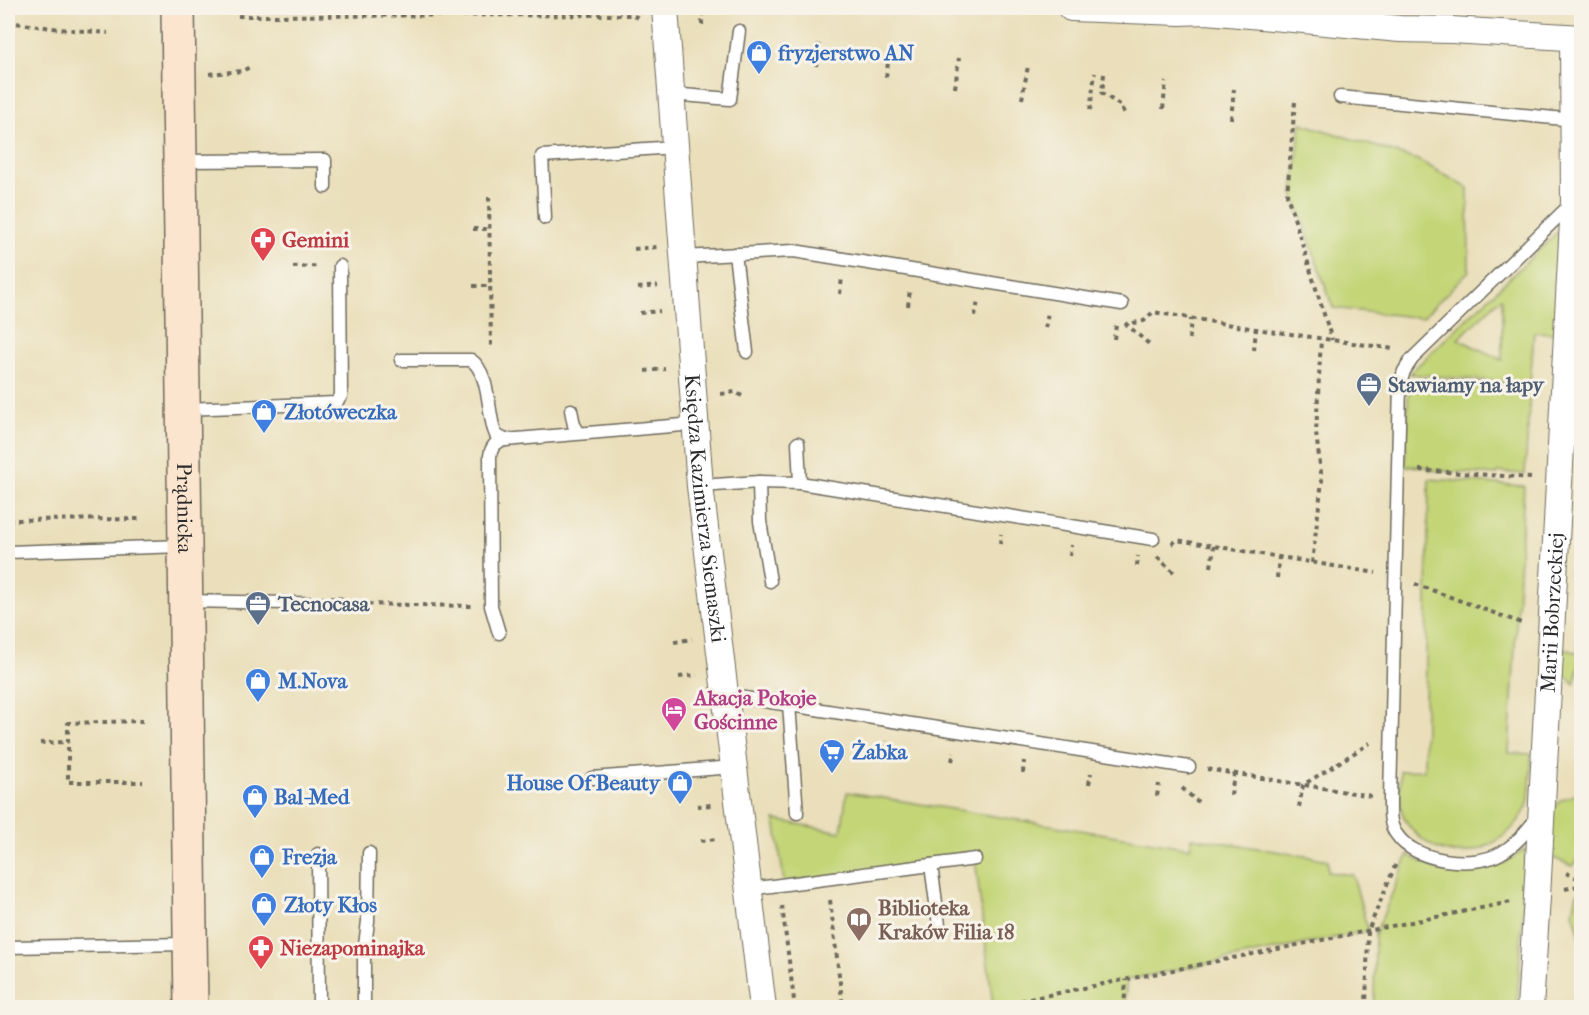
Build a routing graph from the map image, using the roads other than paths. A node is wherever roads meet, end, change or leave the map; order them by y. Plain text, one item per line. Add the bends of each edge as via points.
1 (178, 8) edge
2 (665, 8) edge
3 (1071, 8) edge
4 (1181, 10) edge
5 (739, 31) dead end
6 (1577, 38) edge
7 (671, 94) junction
8 (1340, 97) dead end
9 (1574, 120) junction
10 (675, 147) junction
11 (180, 160) junction
12 (325, 187) dead end
13 (1574, 202) junction
14 (544, 218) dead end
15 (673, 251) junction
16 (735, 255) junction
17 (340, 266) dead end
18 (1122, 304) dead end
19 (747, 352) dead end
20 (401, 360) dead end
21 (183, 409) junction
22 (571, 410) dead end
23 (695, 424) junction
24 (579, 433) junction
25 (505, 440) junction
26 (798, 443) dead end
27 (759, 482) junction
28 (800, 483) junction
29 (700, 486) junction
30 (1151, 545) road end
31 (185, 546) junction
32 (8, 552) edge
33 (770, 581) dead end
34 (185, 601) junction
35 (340, 604) road end
36 (499, 633) dead end
37 (725, 695) junction
38 (789, 704) junction
39 (734, 767) junction
40 (1189, 767) dead end
41 (592, 778) dead end
42 (797, 813) dead end
43 (1541, 814) junction
44 (369, 853) dead end
45 (318, 854) dead end
46 (975, 859) dead end
47 (931, 865) junction
48 (749, 889) junction
49 (939, 925) dead end
50 (190, 944) junction
51 (8, 947) edge
52 (191, 1008) edge
53 (319, 1008) edge
54 (364, 1008) edge
55 (763, 1008) edge
56 (1530, 1008) edge

1 - 11 street, Prądnicka
2 - 7 street, Księdza Kazimierza Siemaszki
3 - 4 street
4 - 6 street
5 - 7 lane via 730,99
6 - 9 street, Marii Bobrzeckiej
7 - 10 street, Księdza Kazimierza Siemaszki
8 - 9 lane
9 - 13 street, Marii Bobrzeckiej
10 - 14 lane via 542,156
10 - 15 street, Księdza Kazimierza Siemaszki
11 - 12 lane via 325,160
11 - 21 street, Prądnicka
13 - 43 street, Marii Bobrzeckiej
13 - 43 lane via 1412,359 1400,384 1390,818 1396,835 1419,853 1469,862 1500,854
15 - 16 lane
15 - 23 street, Księdza Kazimierza Siemaszki
16 - 18 lane via 794,251
16 - 19 lane
17 - 21 lane via 341,396 336,403
20 - 25 lane via 476,363 494,430
21 - 31 street, Prądnicka
22 - 24 lane
23 - 24 lane
23 - 29 street, Księdza Kazimierza Siemaszki
24 - 25 lane
25 - 36 lane via 496,442 489,456 491,606
26 - 28 lane
27 - 28 lane
27 - 29 lane
27 - 33 lane via 760,521
28 - 30 lane
29 - 37 street, Księdza Kazimierza Siemaszki
31 - 32 lane
31 - 34 street, Prądnicka
34 - 35 lane
34 - 50 street, Prądnicka
37 - 38 lane
37 - 39 street, Księdza Kazimierza Siemaszki
38 - 40 lane
38 - 42 lane
39 - 41 lane
39 - 48 street, Księdza Kazimierza Siemaszki
43 - 56 street, Marii Bobrzeckiej
44 - 54 lane
45 - 53 lane
46 - 47 lane
47 - 48 lane
47 - 49 lane
48 - 55 street, Księdza Kazimierza Siemaszki
50 - 51 lane
50 - 52 street, Prądnicka

